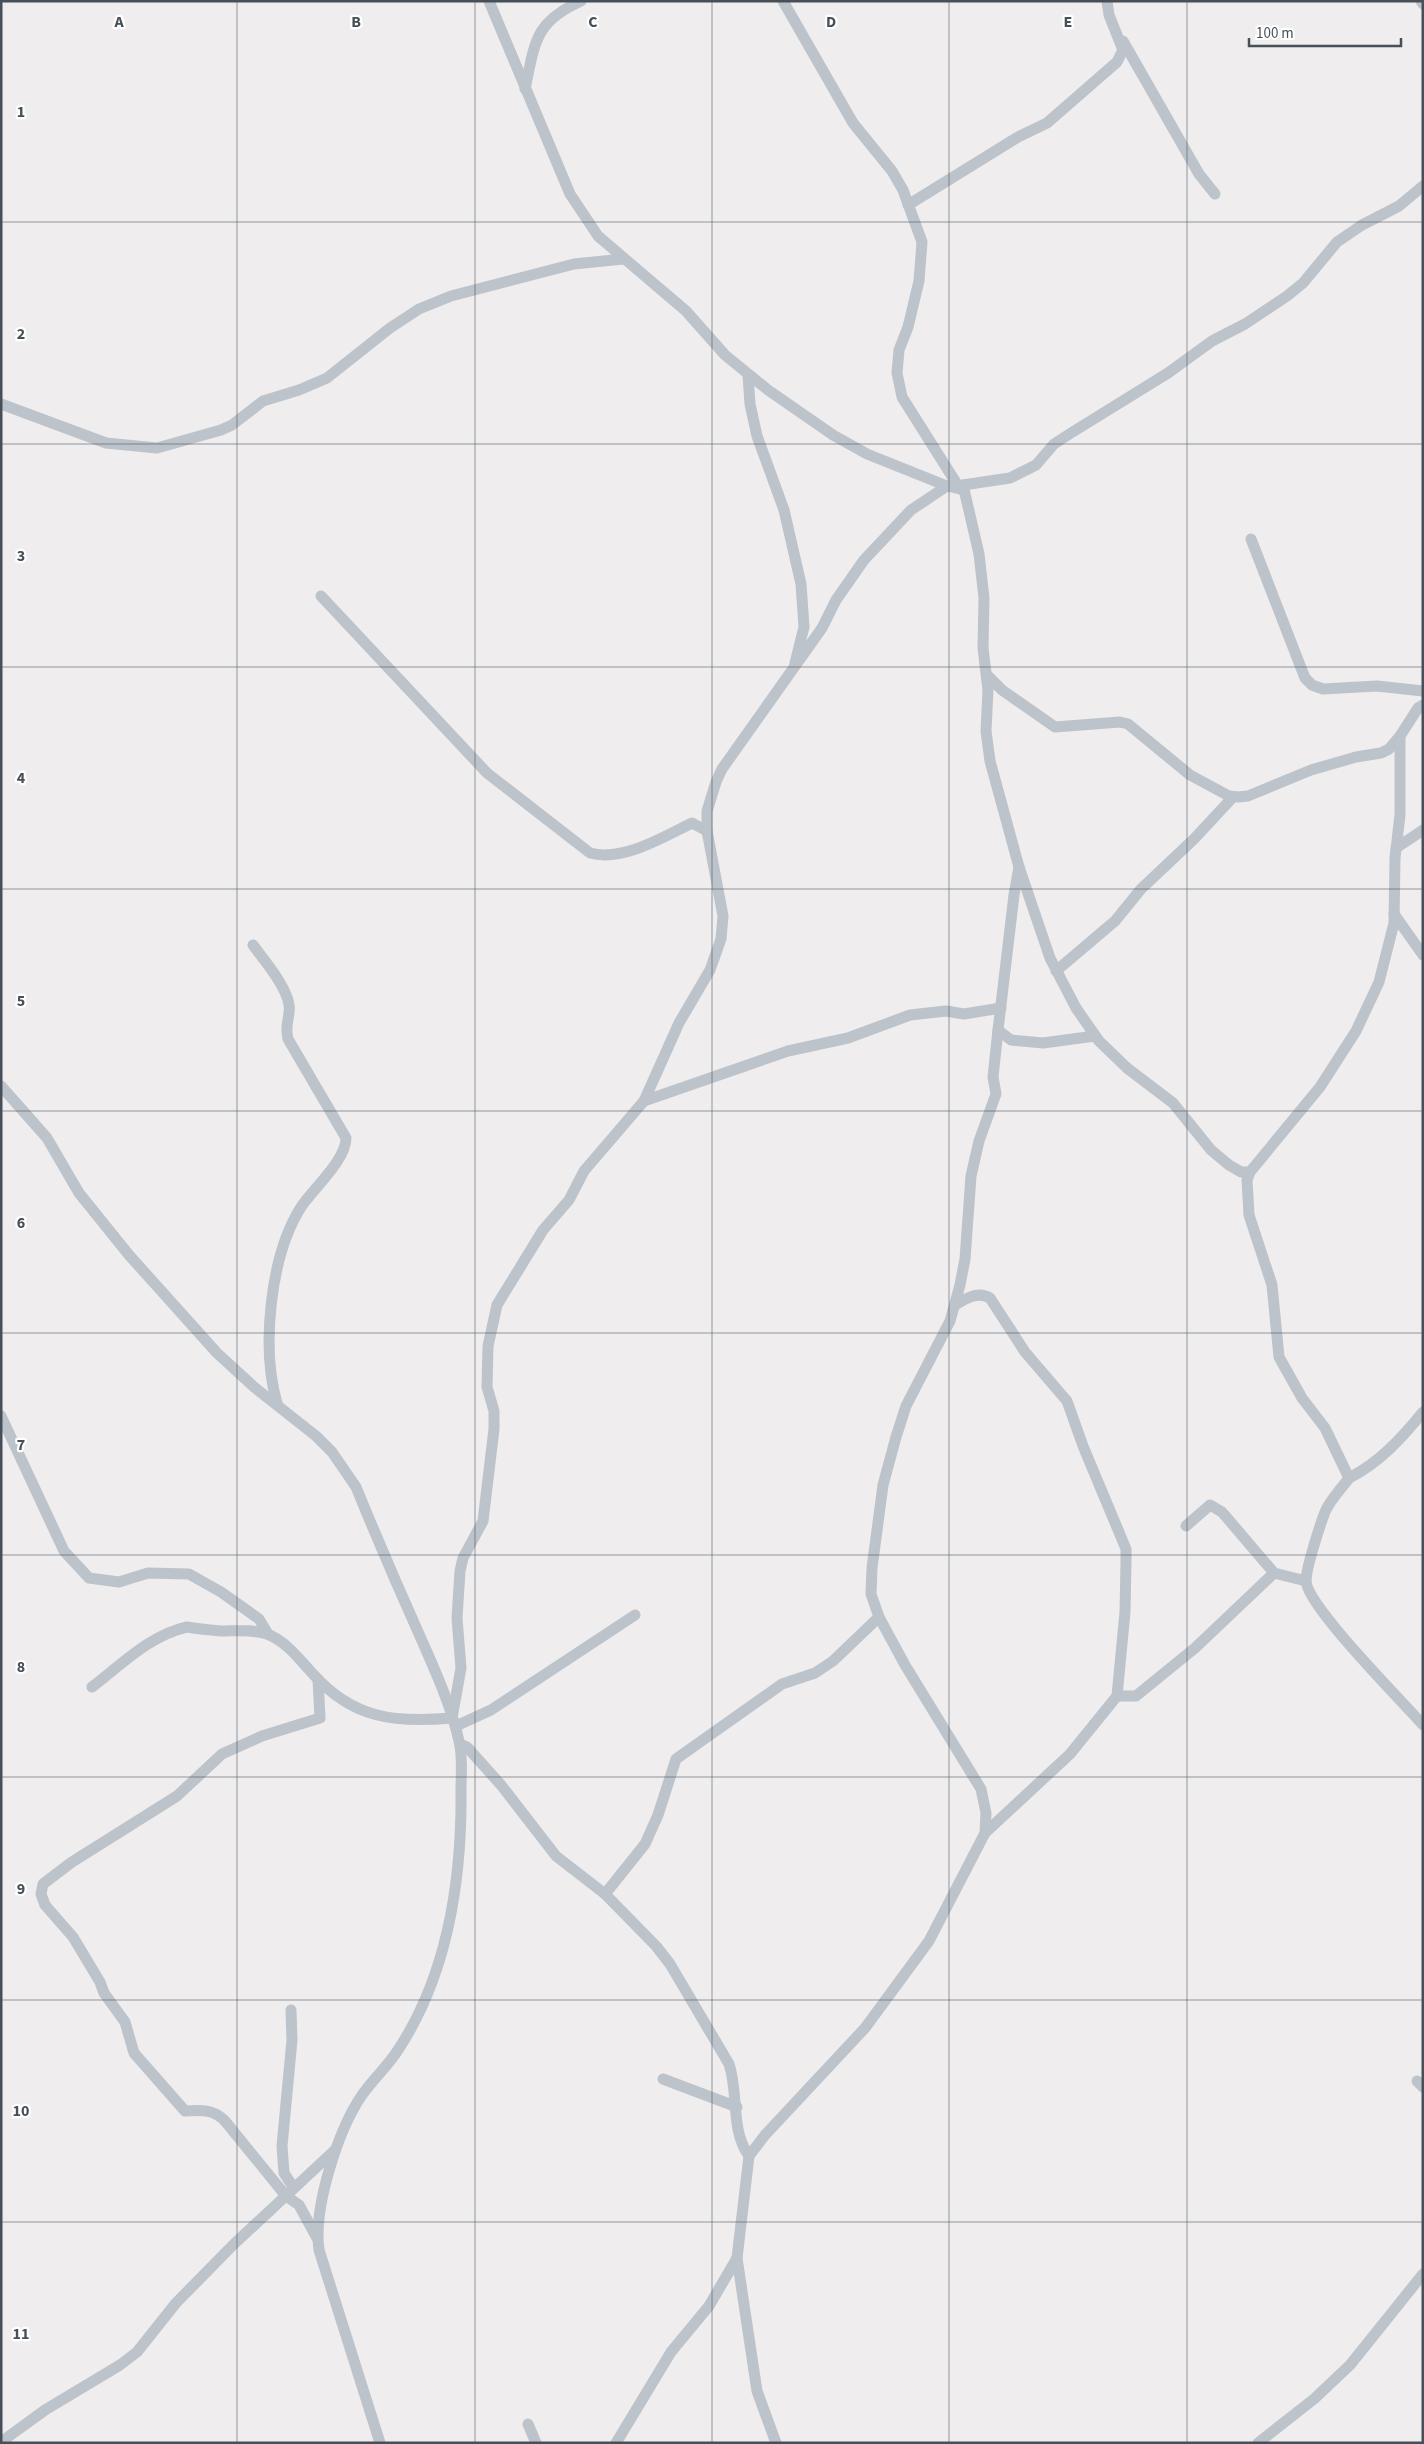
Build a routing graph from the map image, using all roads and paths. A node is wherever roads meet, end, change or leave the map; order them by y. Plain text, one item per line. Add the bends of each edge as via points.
1 (489, 1) edge
2 (581, 1) edge
3 (783, 1) edge
4 (1107, 1) edge
5 (1119, 36) junction
6 (525, 89) junction
7 (1423, 186) edge
8 (1215, 194) dead end
9 (908, 204) junction
10 (623, 260) junction
11 (748, 375) junction
12 (1, 404) edge
13 (947, 486) junction
14 (961, 487) junction
15 (1252, 539) dead end
16 (320, 596) dead end
17 (794, 667) junction
18 (987, 675) junction
19 (1423, 691) edge
20 (1423, 705) edge
21 (1400, 736) junction
22 (1233, 797) junction
23 (1423, 830) edge
24 (707, 831) junction
25 (1396, 848) junction
26 (1019, 867) junction
27 (1394, 914) junction
28 (253, 945) dead end
29 (1423, 955) edge
30 (1056, 971) junction
31 (1001, 1008) junction
32 (998, 1030) junction
33 (1095, 1036) junction
34 (1, 1086) edge
35 (644, 1101) junction
36 (1250, 1172) junction
37 (955, 1305) junction
38 (277, 1403) junction
39 (1423, 1412) edge
40 (1, 1416) edge
41 (1349, 1478) junction
42 (1186, 1526) dead end
43 (1274, 1573) junction
44 (1306, 1581) junction
45 (635, 1616) dead end
46 (878, 1617) junction
47 (268, 1634) junction
48 (318, 1679) junction
49 (92, 1687) dead end
50 (1117, 1696) junction
51 (454, 1722) junction
52 (1423, 1725) edge
53 (460, 1744) junction
54 (986, 1833) junction
55 (605, 1894) junction
56 (291, 2010) dead end
57 (662, 2079) dead end
58 (737, 2107) junction
59 (335, 2150) junction
60 (749, 2156) junction
61 (289, 2192) junction
62 (318, 2238) junction
63 (737, 2258) junction
64 (1423, 2274) edge
65 (528, 2424) dead end
66 (1, 2442) edge
67 (380, 2443) edge
68 (536, 2443) edge
69 (616, 2443) edge
70 (776, 2443) edge
71 (1258, 2443) edge

1 - 6 street
2 - 6 street via 562,10 542,29 533,50
3 - 9 street via 839,101 892,171
4 - 5 street via 1109,15
5 - 8 street via 1199,174
5 - 9 street via 1123,50 1117,62 1047,123 1018,137
6 - 10 street via 570,194 598,236
7 - 14 street via 1399,206 1337,242 1303,283 1287,296 1054,444 1036,465 1010,478
9 - 14 street via 922,242 921,259 913,307 899,350 897,373 902,397
10 - 11 street via 686,311 725,355
10 - 12 street via 574,264 451,296 419,309 327,378 263,401 221,430 157,448 106,443
11 - 13 street via 833,436 867,454
11 - 17 street via 757,436 784,510 802,584 804,627
13 - 14 street
13 - 17 street via 911,510 864,560
14 - 18 street via 980,563
15 - 19 street via 1305,678 1312,685 1322,689 1377,686
16 - 24 street via 487,773 590,853 630,851 692,823
17 - 24 street via 722,770 707,811
18 - 22 street via 1002,690 1056,727 1128,724 1190,775
18 - 26 street via 986,731 990,761
20 - 21 street
21 - 22 street via 1381,753 1311,770 1248,796
21 - 25 street via 1400,815
22 - 30 street via 1115,921
23 - 25 street
24 - 35 street via 723,916 721,939 710,970 679,1023
25 - 27 street
26 - 30 street
26 - 31 street
27 - 29 street
27 - 36 street via 1379,982 1356,1031 1320,1087
28 - 38 street via 289,1002 288,1040 346,1138 343,1154 316,1186 288,1230 275,1277 269,1347
30 - 33 street
31 - 32 street
31 - 35 street via 964,1014 946,1011 910,1015 840,1040 788,1051
32 - 33 street via 1011,1040 1043,1043
32 - 37 street via 993,1077 996,1094 979,1141 971,1176 965,1259
33 - 36 street via 1127,1068 1173,1103 1211,1150 1241,1172
34 - 38 street via 47,1138 78,1193 129,1255 217,1353
35 - 51 street via 584,1171 497,1305 488,1346 487,1387 494,1411 494,1429 483,1521 462,1558 460,1571 457,1618 460,1668
36 - 41 street via 1247,1180 1249,1215 1272,1285 1279,1357 1302,1398 1325,1428
37 - 46 street via 906,1406 883,1484 871,1594
37 - 50 street via 977,1295 990,1298 1025,1352 1067,1401 1126,1549 1125,1612
38 - 51 street via 332,1452 356,1487
39 - 41 street via 1392,1447
40 - 47 street via 64,1550 89,1578 119,1582 148,1573 188,1574 259,1619
41 - 44 street via 1326,1511
42 - 43 street via 1210,1506 1222,1512
43 - 44 street
43 - 50 street via 1195,1648 1136,1696
44 - 52 street via 1314,1601 1330,1622
45 - 51 street via 491,1710
46 - 54 street via 977,1781 984,1800
46 - 55 street via 833,1661 815,1673 782,1684 676,1759 645,1844
47 - 48 street via 287,1647
47 - 49 street via 187,1627 177,1629 143,1647
48 - 51 street via 347,1704 376,1716
48 - 61 street via 320,1718 262,1736 222,1754 177,1796 43,1884 41,1894 45,1905 73,1937 104,1994 125,2022 134,2053 185,2110 217,2113
50 - 54 street via 1070,1754
51 - 53 street
53 - 55 street via 500,1785 556,1856
53 - 59 street via 458,1865 449,1927 437,1967 418,2015 402,2044 362,2095
54 - 60 street via 921,1954 844,2052
55 - 58 street via 670,1964 729,2064
56 - 61 street via 292,2040 282,2146
57 - 58 street
58 - 60 street via 739,2138
59 - 61 street
59 - 62 street
60 - 63 street
61 - 62 street
61 - 66 street via 193,2286 136,2352
62 - 67 street
63 - 69 street via 709,2306 671,2352
63 - 70 street via 757,2391
64 - 71 street via 1350,2365 1314,2400
65 - 68 street

